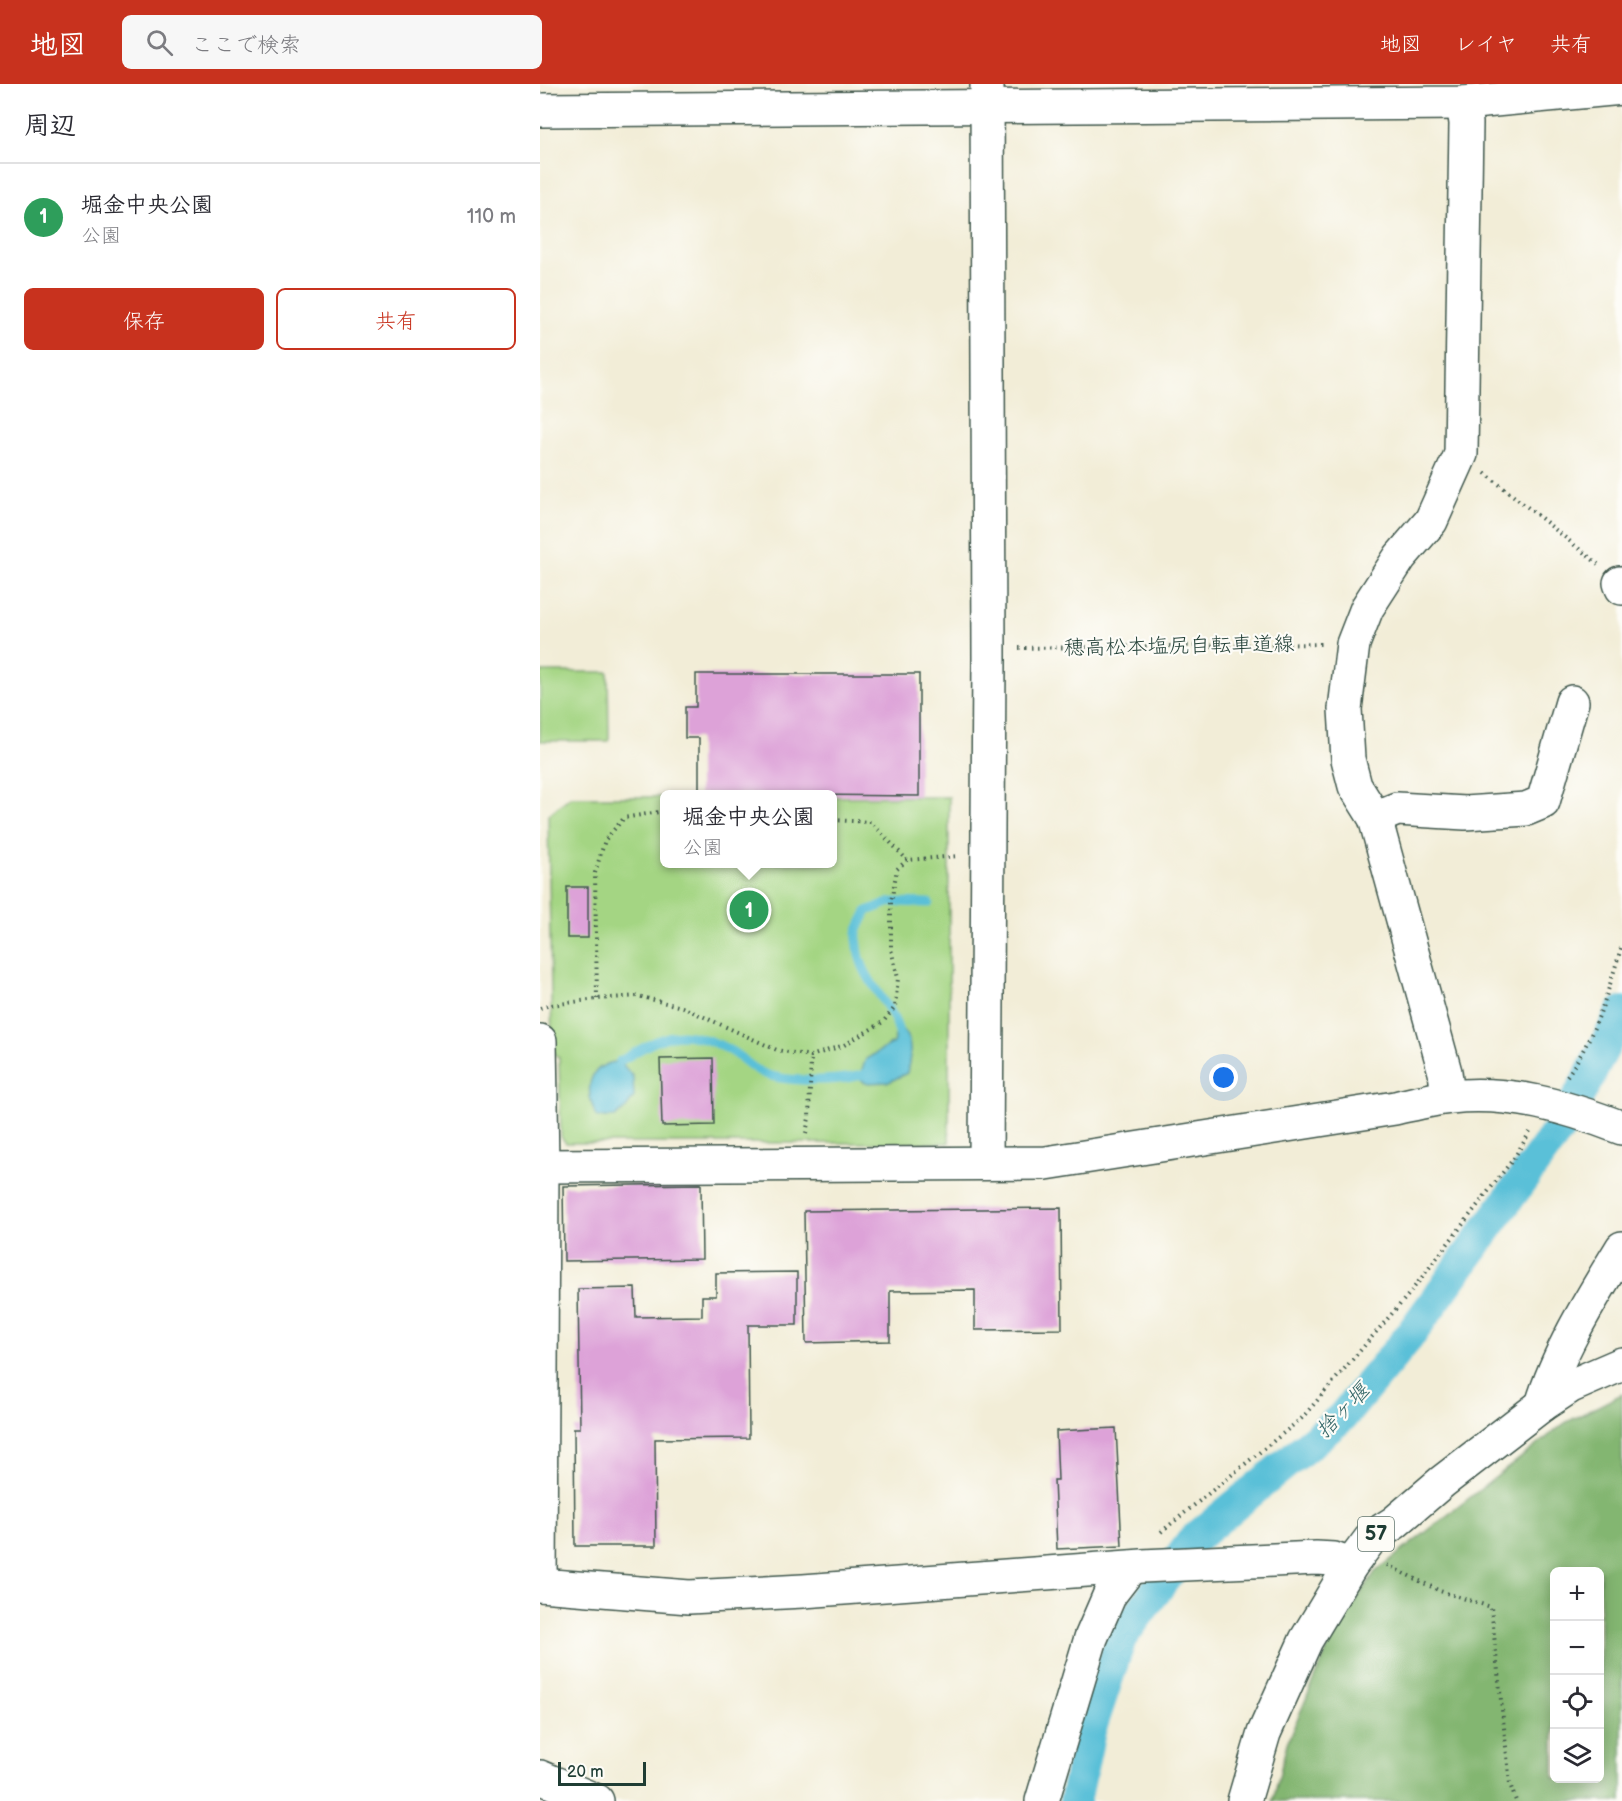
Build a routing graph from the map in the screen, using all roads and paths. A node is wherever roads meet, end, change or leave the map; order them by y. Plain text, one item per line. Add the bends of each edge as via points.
1 (1622, 88) edge
2 (987, 96) edge
3 (1463, 103) junction
4 (540, 110) edge
5 (1461, 454) junction
6 (1621, 585) edge
7 (1353, 644) junction
8 (1016, 648) dead end
9 (1572, 702) dead end
10 (660, 812) edge
11 (1375, 818) junction
12 (837, 820) edge
13 (962, 856) dead end
14 (907, 860) junction
15 (1622, 945) edge
16 (597, 999) junction
17 (540, 1008) edge
18 (540, 1041) edge
19 (811, 1056) junction
20 (1559, 1094) junction
21 (1448, 1097) junction
22 (1622, 1128) edge
23 (1531, 1130) dead end
24 (805, 1138) dead end
25 (986, 1163) junction
26 (542, 1166) junction
27 (1622, 1248) edge
28 (1622, 1364) edge
29 (1542, 1405) junction
30 (1159, 1534) dead end
31 (1383, 1563) dead end
32 (1351, 1565) junction
33 (1136, 1567) junction
34 (540, 1585) edge
35 (540, 1777) edge
36 (597, 1801) edge
37 (1042, 1801) edge
38 (1244, 1801) edge
39 (1516, 1801) edge

1 - 3 street
2 - 3 street
2 - 4 street
2 - 25 street
3 - 5 street via 1466,123
5 - 6 path
5 - 7 street via 1431,521 1400,557 1367,608
7 - 8 path, 穂高松本塩尻自転車道線
7 - 11 street via 1345,709 1348,759 1355,786
9 - 11 street via 1543,802 1526,809 1466,813 1397,809
10 - 16 path via 624,818 605,840 595,873
11 - 21 street via 1445,1072
12 - 14 path via 871,822
13 - 14 path
14 - 19 path via 897,868 891,902 891,949 898,978 895,1007 883,1022 844,1045
15 - 20 path via 1602,1010
16 - 17 path
16 - 19 path via 638,996 682,1007 777,1050
18 - 26 street
19 - 24 path
20 - 21 street
20 - 22 street via 1588,1114
21 - 25 street via 1046,1163
23 - 30 path via 1514,1158 1409,1294 1302,1418
25 - 26 street
26 - 34 street
27 - 29 street via 1588,1302 1548,1382
28 - 29 street, 57 via 1570,1386
29 - 32 street, 57 via 1372,1537
31 - 39 path via 1440,1591 1491,1607 1510,1784
32 - 33 street via 1316,1558
32 - 38 street, 57 via 1306,1640 1264,1733
33 - 34 street via 689,1597
33 - 37 street via 1110,1594 1091,1638
35 - 36 street

